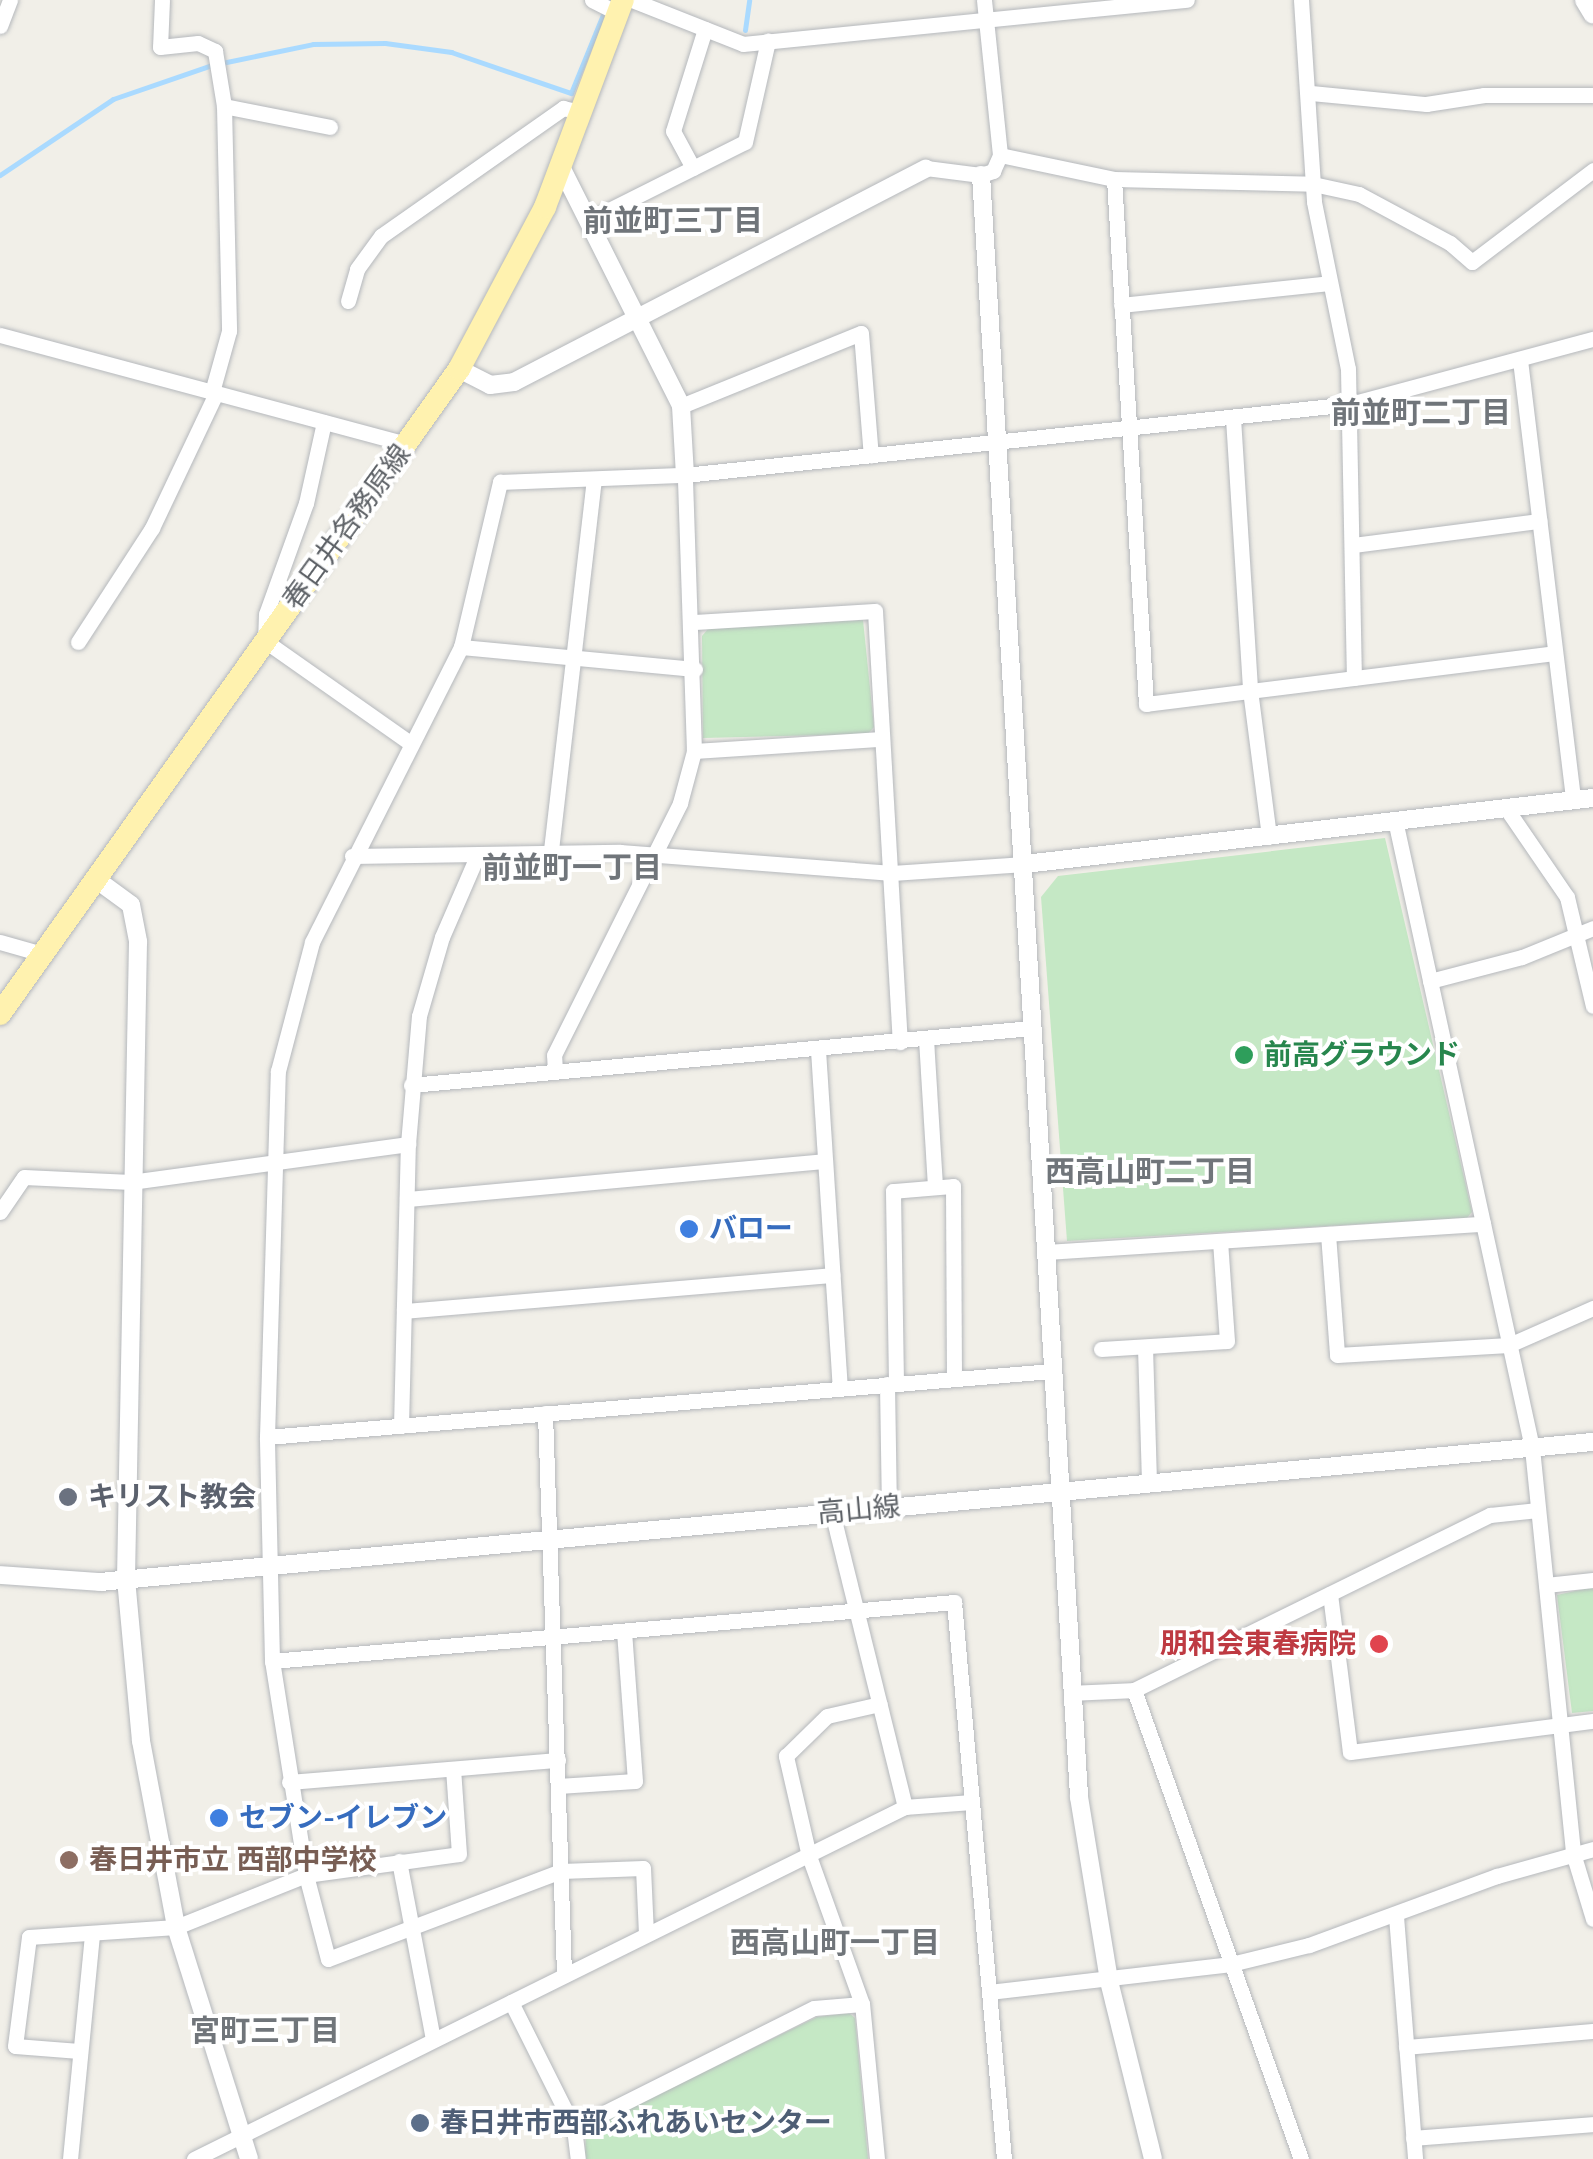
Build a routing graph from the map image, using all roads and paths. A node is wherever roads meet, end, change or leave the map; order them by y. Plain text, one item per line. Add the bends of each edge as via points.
1 (10, 0) edge
2 (162, 0) edge
3 (592, 0) edge
4 (984, 0) edge
5 (1187, 0) edge
6 (1302, 0) edge
7 (1584, 0) edge
8 (624, 4) edge
9 (1593, 15) edge
10 (986, 20) junction
11 (0, 26) edge
12 (705, 28) junction
13 (768, 41) junction
14 (1310, 94) junction
15 (1593, 95) edge
16 (224, 106) junction
17 (580, 112) junction
18 (330, 127) dead end
19 (1000, 155) junction
20 (562, 168) junction
21 (693, 168) junction
22 (926, 168) joint
23 (1593, 170) edge
24 (980, 175) junction
25 (1114, 179) junction
26 (1313, 184) junction
27 (589, 220) junction
28 (1329, 283) junction
29 (348, 302) dead end
30 (1122, 305) junction
31 (634, 315) junction
32 (0, 335) edge
33 (1593, 339) edge
34 (1520, 360) junction
35 (459, 369) junction
36 (214, 393) junction
37 (1350, 404) junction
38 (681, 406) junction
39 (1233, 418) junction
40 (324, 422) junction
41 (1129, 429) junction
42 (998, 443) junction
43 (407, 444) junction
44 (871, 456) junction
45 (685, 476) junction
46 (594, 480) junction
47 (1538, 521) junction
48 (1353, 544) junction
49 (694, 622) junction
50 (265, 641) junction
51 (78, 642) dead end
52 (461, 647) junction
53 (1554, 653) junction
54 (576, 658) junction
55 (696, 669) junction
56 (1354, 678) junction
57 (1250, 690) junction
58 (882, 739) junction
59 (410, 743) junction
60 (694, 751) junction
61 (1593, 798) edge
62 (1573, 800) junction
63 (1506, 808) junction
64 (1394, 820) junction
65 (1268, 837) junction
66 (551, 850) junction
67 (478, 854) junction
68 (655, 854) junction
69 (352, 856) junction
70 (1025, 864) junction
71 (892, 873) junction
72 (98, 880) junction
73 (1586, 929) edge
74 (0, 942) edge
75 (42, 954) junction
76 (1430, 981) junction
77 (1593, 1006) edge
78 (0, 1014) edge
79 (1030, 1028) junction
80 (926, 1039) junction
81 (900, 1042) junction
82 (818, 1050) junction
83 (555, 1072) junction
84 (411, 1085) junction
85 (408, 1144) junction
86 (824, 1160) junction
87 (273, 1162) junction
88 (131, 1182) junction
89 (935, 1187) junction
90 (407, 1199) junction
91 (0, 1212) edge
92 (1483, 1224) junction
93 (1328, 1234) junction
94 (1220, 1241) junction
95 (1046, 1252) junction
96 (832, 1275) junction
97 (1593, 1308) edge
98 (404, 1310) junction
99 (1509, 1345) junction
100 (1145, 1348) junction
101 (1102, 1349) dead end
102 (1052, 1371) junction
103 (954, 1378) junction
104 (891, 1384) junction
105 (840, 1386) junction
106 (545, 1413) junction
107 (401, 1426) junction
108 (267, 1437) junction
109 (1593, 1442) edge
110 (1532, 1448) junction
111 (1149, 1483) junction
112 (1059, 1491) junction
113 (889, 1507) junction
114 (1538, 1510) junction
115 (832, 1512) junction
116 (550, 1538) junction
117 (266, 1564) junction
118 (0, 1575) edge
119 (126, 1579) junction
120 (1593, 1580) edge
121 (1546, 1585) junction
122 (1330, 1594) junction
123 (856, 1610) junction
124 (624, 1632) junction
125 (554, 1638) junction
126 (272, 1662) junction
127 (1134, 1690) junction
128 (1071, 1692) junction
129 (880, 1704) junction
130 (1593, 1720) edge
131 (1559, 1725) junction
132 (558, 1760) junction
133 (453, 1769) junction
134 (289, 1782) junction
135 (558, 1786) junction
136 (971, 1802) junction
137 (906, 1807) junction
138 (1593, 1850) edge
139 (1573, 1853) junction
140 (810, 1856) junction
141 (400, 1861) junction
142 (560, 1871) junction
143 (306, 1875) junction
144 (1396, 1916) junction
145 (1593, 1919) edge
146 (176, 1928) junction
147 (411, 1928) junction
148 (92, 1934) junction
149 (646, 1934) junction
150 (1231, 1964) junction
151 (564, 1975) junction
152 (1110, 1981) junction
153 (989, 1992) junction
154 (511, 2002) junction
155 (862, 2004) junction
156 (1593, 2031) edge
157 (433, 2039) junction
158 (1406, 2047) junction
159 (79, 2051) junction
160 (1593, 2124) edge
161 (574, 2128) junction
162 (241, 2134) junction
163 (1413, 2138) junction
164 (70, 2159) edge
165 (194, 2159) edge
166 (249, 2159) edge
167 (578, 2159) edge
168 (877, 2159) edge
169 (1004, 2159) edge
170 (1153, 2159) edge
171 (1301, 2159) edge
172 (1414, 2159) edge

1 - 11 street
2 - 16 street via 160,47 198,43 215,50
3 - 8 street
4 - 10 street
5 - 10 street
6 - 14 street
7 - 9 street
8 - 12 street
8 - 17 main road, 春日井各務原線
10 - 13 street
10 - 19 street
12 - 13 street via 743,44
12 - 21 street via 672,131
13 - 21 street via 745,142
14 - 15 street via 1426,104 1484,95
14 - 26 street
16 - 18 street
16 - 36 street via 228,330
17 - 20 main road, 春日井各務原線
17 - 29 street via 564,108 514,149 380,236 357,269
19 - 24 street via 993,171
19 - 25 street
20 - 27 street
20 - 35 main road, 春日井各務原線
21 - 27 street
22 - 24 street
22 - 31 street
23 - 26 street via 1472,262 1359,194
24 - 42 street
25 - 26 street
25 - 30 street
26 - 28 street
27 - 31 street
28 - 30 street
28 - 37 street
30 - 41 street
31 - 35 street via 514,382 490,385
31 - 38 street
32 - 36 street
33 - 34 street
34 - 37 street
34 - 47 street
35 - 43 main road, 春日井各務原線
36 - 40 street
36 - 51 street via 152,528
37 - 39 street
37 - 48 street
38 - 44 street via 861,333
38 - 45 street
39 - 41 street
39 - 57 street
40 - 43 street
40 - 50 street via 306,503 266,614
41 - 42 street
41 - 57 street via 1146,704
42 - 44 street
42 - 70 street
43 - 50 main road, 春日井各務原線
44 - 45 street
45 - 46 street
45 - 49 street
46 - 52 street via 500,482
46 - 54 street
47 - 48 street
47 - 53 street
48 - 56 street
49 - 55 street
49 - 58 street via 875,611
50 - 59 street
50 - 72 main road, 春日井各務原線
52 - 54 street
52 - 59 street
53 - 56 street
53 - 62 street
54 - 55 street
54 - 66 street
55 - 60 street
56 - 57 street
57 - 65 street
58 - 60 street
58 - 71 street
59 - 69 street
60 - 68 street via 680,803
61 - 62 street
62 - 63 street
63 - 64 street
63 - 73 street
64 - 65 street
64 - 76 street
65 - 70 street
66 - 67 street
66 - 68 street
67 - 69 street
67 - 84 street via 424,1000
68 - 71 street
68 - 83 street via 554,1054
69 - 87 street via 291,1007 278,1071
70 - 71 street
70 - 79 street
71 - 81 street
72 - 75 main road, 春日井各務原線
72 - 88 street via 131,904 138,942
73 - 76 street via 1522,957
73 - 77 street
74 - 75 street
75 - 78 main road, 春日井各務原線
76 - 92 street
79 - 80 street
79 - 95 street
80 - 81 street
80 - 89 street
81 - 82 street
82 - 83 street
82 - 86 street
83 - 84 street
84 - 85 street
85 - 87 street
85 - 90 street
86 - 90 street
86 - 96 street
87 - 88 street
87 - 108 street
88 - 91 street via 24,1178
88 - 119 street
89 - 103 street via 952,1186
89 - 104 street via 893,1190
90 - 98 street
92 - 93 street
92 - 99 street
93 - 94 street
93 - 99 street via 1337,1355
94 - 95 street
94 - 100 street via 1227,1341
95 - 102 street
96 - 98 street
96 - 105 street
97 - 99 street
98 - 107 street
99 - 110 street
100 - 101 street
100 - 111 street
102 - 103 street
102 - 112 street
103 - 104 street
104 - 105 street
104 - 113 street
105 - 106 street
106 - 107 street
106 - 116 street
107 - 108 street
108 - 117 street
109 - 110 street, 高山線
110 - 111 street, 高山線
110 - 114 street
111 - 112 street, 高山線
112 - 113 street, 高山線
112 - 128 street
113 - 115 street, 高山線
114 - 121 street
114 - 122 street via 1490,1515
115 - 116 street, 高山線
115 - 123 street
116 - 117 street, 高山線
116 - 125 street
117 - 119 street, 高山線
117 - 126 street
118 - 119 street, 高山線
119 - 146 street via 141,1741
120 - 121 street
121 - 131 street
122 - 127 street
122 - 131 street via 1350,1752
123 - 124 street
123 - 129 street
123 - 136 street via 954,1602
124 - 125 street
124 - 135 street via 635,1781
125 - 126 street
125 - 132 street
126 - 134 street
127 - 128 street
127 - 150 street
128 - 152 street via 1079,1797
129 - 137 street
129 - 140 street via 826,1716 786,1756
130 - 131 street
131 - 139 street
132 - 133 street
132 - 135 street
133 - 134 street
133 - 141 street via 459,1854
134 - 143 street
135 - 142 street
136 - 137 street
136 - 153 street
137 - 140 street
138 - 139 street
139 - 144 street
139 - 145 street
140 - 149 street
140 - 155 street
141 - 143 street
141 - 147 street
142 - 147 street
142 - 149 street via 642,1868
142 - 151 street
143 - 146 street
143 - 147 street via 328,1959
144 - 150 street
144 - 158 street
146 - 148 street
146 - 162 street
147 - 157 street
148 - 159 street
148 - 159 street via 29,1937 15,2046
149 - 151 street
150 - 152 street
150 - 171 street
151 - 154 street
152 - 153 street
152 - 170 street
153 - 169 street
154 - 157 street
154 - 161 street
155 - 161 street via 814,2008
155 - 168 street
156 - 158 street
157 - 162 street
158 - 163 street
159 - 164 street
160 - 163 street
161 - 167 street
162 - 165 street
162 - 166 street
163 - 172 street

